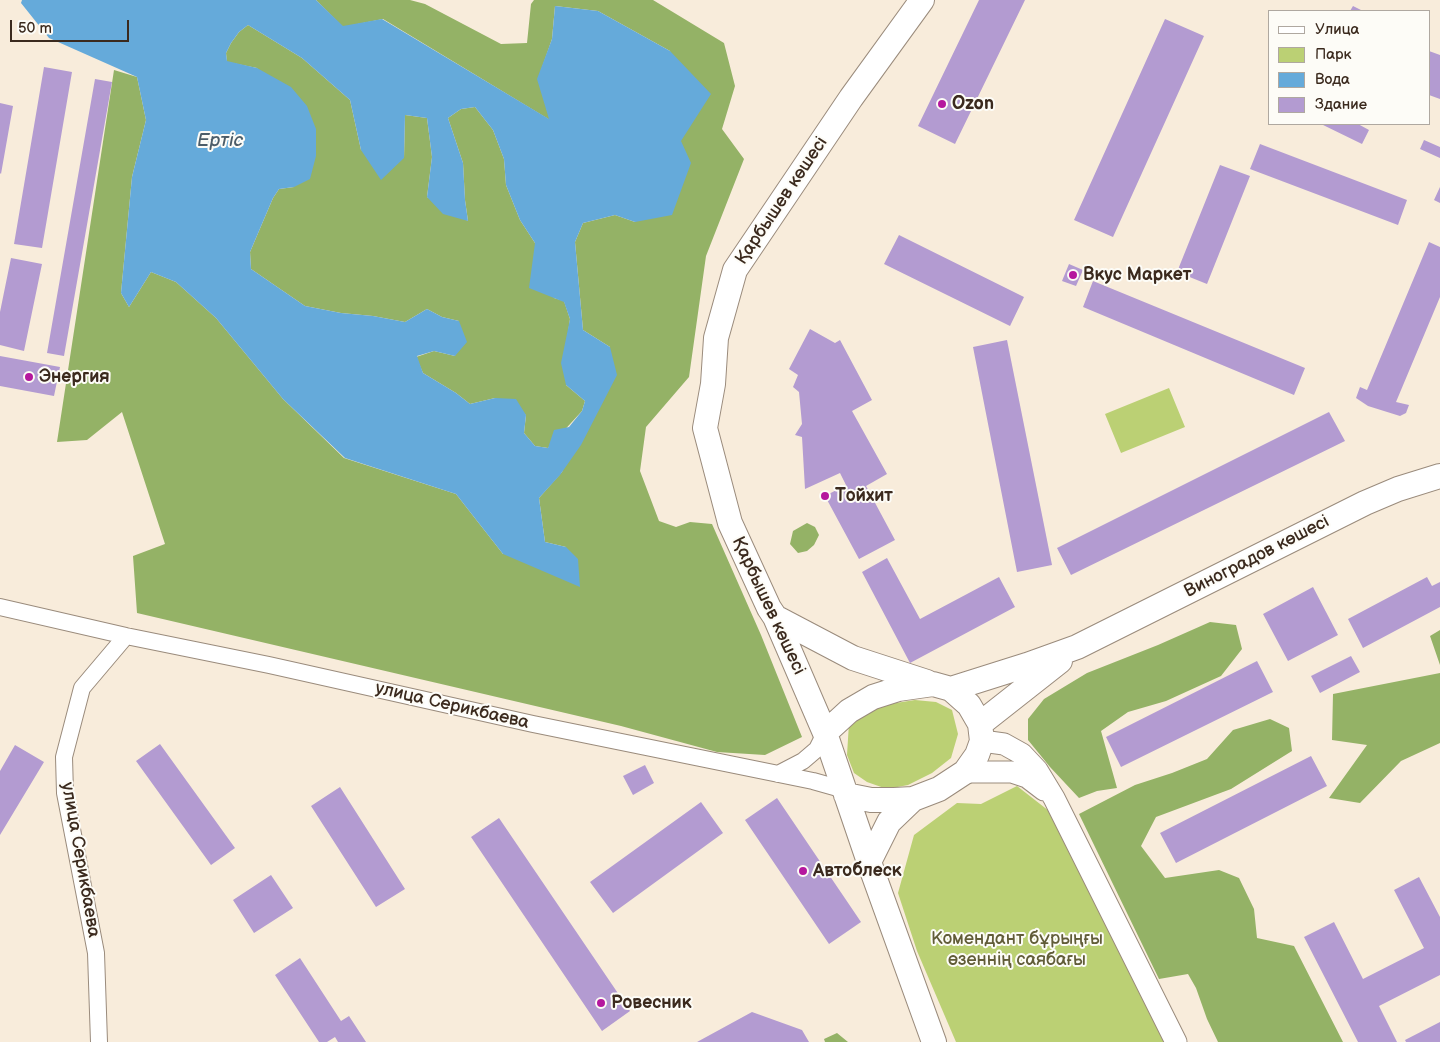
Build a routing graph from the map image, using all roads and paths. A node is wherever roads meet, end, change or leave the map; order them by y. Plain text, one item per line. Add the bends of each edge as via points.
1 (922, 0) edge
2 (1440, 476) edge
3 (0, 607) edge
4 (775, 616) junction
5 (126, 636) junction
6 (1077, 647) junction
7 (942, 686) junction
8 (825, 733) junction
9 (981, 733) junction
10 (965, 772) junction
11 (778, 774) junction
12 (846, 793) junction
13 (1054, 798) junction
14 (913, 799) junction
15 (869, 862) junction
16 (99, 1042) edge
17 (934, 1042) edge
18 (1176, 1042) edge

1 - 4 main road, Қарбышев көшесі via 851,98 735,270 716,338 706,428 730,523
2 - 6 main road, Виноградов көшесі via 1365,503
3 - 5 street, улица Серикбаева
4 - 7 main road via 853,658
4 - 8 main road, Қарбышев көшесі
5 - 11 street, улица Серикбаева
5 - 16 street, улица Серикбаева via 82,688 64,757 65,793 96,953
6 - 7 main road via 1027,666
6 - 9 main road
7 - 8 main road via 898,689 873,697 849,711
7 - 9 main road via 969,705
8 - 11 street via 817,748 803,761
8 - 12 main road, Қарбышев көшесі
9 - 10 main road via 977,755
9 - 13 street via 1022,754 1037,770
10 - 13 street via 1012,772 1027,777
10 - 14 main road via 939,789
11 - 12 street, улица Серикбаева via 813,781
12 - 14 main road via 871,800
12 - 15 main road, Қарбышев көшесі
13 - 18 street
14 - 15 main road via 889,822
15 - 17 main road, Қарбышев көшесі

